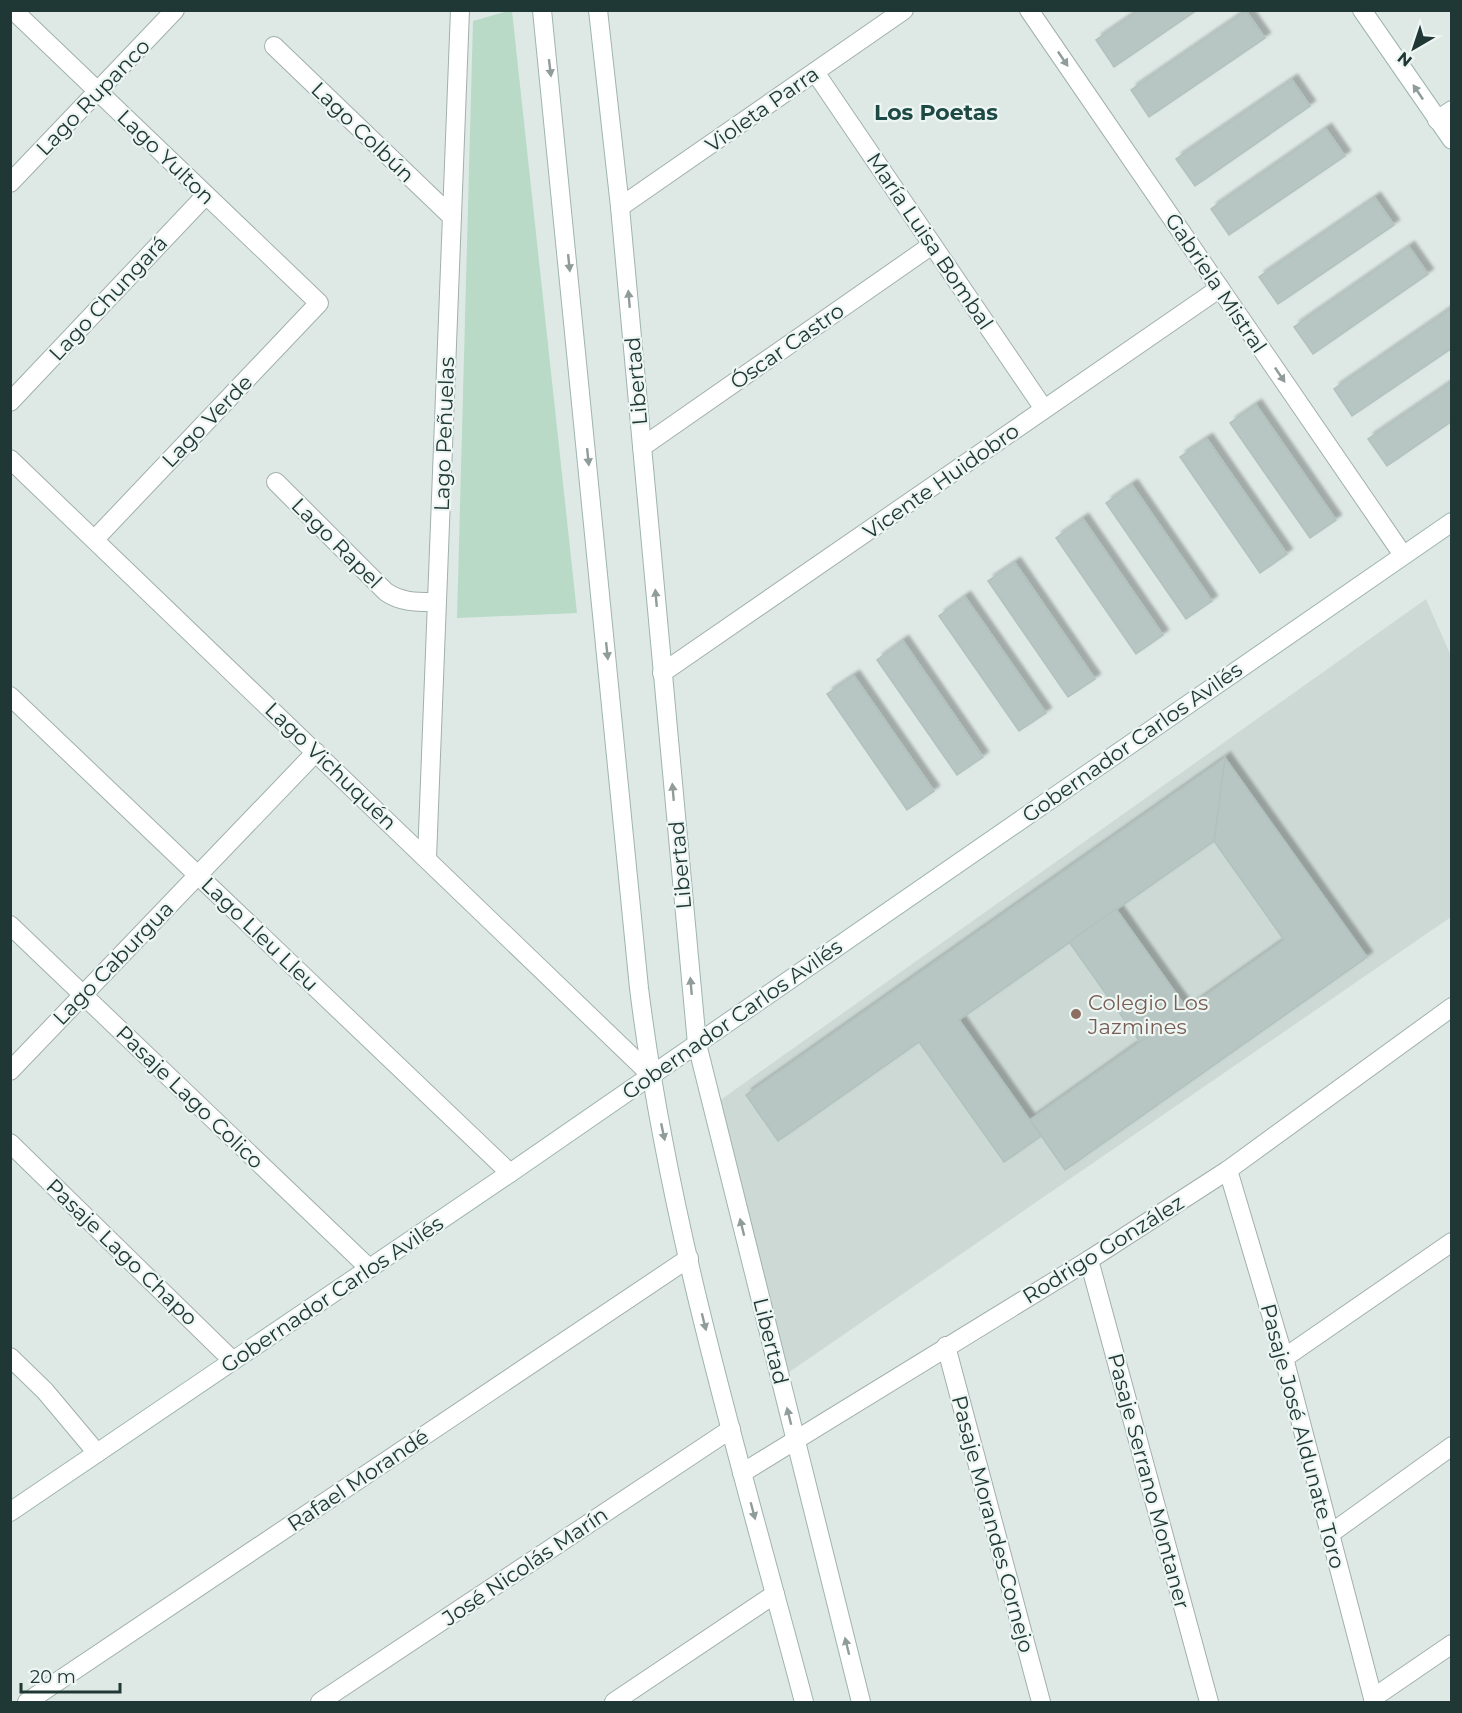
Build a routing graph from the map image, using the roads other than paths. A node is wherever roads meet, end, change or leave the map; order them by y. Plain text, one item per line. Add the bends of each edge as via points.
1 (13, 10) edge
2 (175, 10) edge
3 (460, 10) edge
4 (542, 10) edge
5 (598, 10) edge
6 (904, 10) edge
7 (1029, 10) edge
8 (1362, 10) edge
9 (274, 46) dead end
10 (815, 72) junction
11 (98, 91) junction
12 (1444, 115) edge
13 (1452, 140) edge
14 (10, 183) edge
15 (206, 195) junction
16 (620, 207) junction
17 (452, 217) junction
18 (932, 245) junction
19 (1220, 288) junction
20 (319, 303) joint
21 (10, 402) edge
22 (1044, 409) junction
23 (642, 447) junction
24 (10, 459) edge
25 (276, 483) dead end
26 (1452, 522) edge
27 (95, 539) junction
28 (1403, 555) junction
29 (437, 602) junction
30 (662, 673) junction
31 (10, 696) edge
32 (316, 752) junction
33 (428, 858) junction
34 (198, 875) junction
35 (10, 925) edge
36 (84, 994) junction
37 (1452, 1007) edge
38 (697, 1044) junction
39 (10, 1071) edge
40 (651, 1074) junction
41 (10, 1143) edge
42 (1228, 1170) junction
43 (510, 1173) junction
44 (1452, 1242) edge
45 (689, 1258) junction
46 (1089, 1260) junction
47 (369, 1268) junction
48 (946, 1346) junction
49 (10, 1357) edge
50 (1284, 1358) junction
51 (233, 1361) junction
52 (730, 1429) junction
53 (795, 1440) junction
54 (1452, 1446) edge
55 (97, 1453) junction
56 (742, 1473) junction
57 (10, 1512) edge
58 (1330, 1534) junction
59 (775, 1594) junction
60 (1452, 1644) edge
61 (1374, 1700) edge
62 (27, 1702) edge
63 (320, 1702) edge
64 (614, 1702) edge
65 (804, 1702) edge
66 (861, 1702) edge
67 (1041, 1702) edge
68 (1209, 1702) edge

1 - 11 street, Lago Yulton
2 - 11 street, Lago Rupanco
3 - 17 street, Lago Peñuelas
4 -> 40 street via 639,988
5 - 16 street, Libertad
6 - 10 street, Violeta Parra
7 -> 19 street, Gabriela Mistral
12 -> 8 street
9 - 17 street, Lago Colbún
10 - 16 street, Violeta Parra
10 - 18 street, María Luisa Bombal
11 - 14 street, Lago Rupanco
11 - 15 street, Lago Yulton
12 - 13 street
15 - 20 street, Lago Yulton
15 - 21 street, Lago Chungará
23 -> 16 street, Libertad
17 - 29 street, Lago Peñuelas
18 - 22 street, María Luisa Bombal
18 - 23 street, Óscar Castro
19 - 22 street, Vicente Huidobro
19 -> 28 street, Gabriela Mistral
20 - 27 street, Lago Verde
22 - 30 street, Vicente Huidobro
30 -> 23 street, Libertad
24 - 27 street, Lago Vichuquén
25 - 29 street, Lago Rapel via 386,592 396,599
26 - 28 street, Gobernador Carlos Avilés
27 - 32 street, Lago Vichuquén
28 - 38 street, Gobernador Carlos Avilés
29 - 33 street, Lago Peñuelas
38 -> 30 street, Libertad
31 - 34 street, Lago Lleu Lleu
32 - 33 street, Lago Vichuquén
32 - 34 street, Lago Caburgua
33 - 40 street, Lago Vichuquén
34 - 36 street, Lago Caburgua
34 - 43 street, Lago Lleu Lleu
35 - 36 street, Pasaje Lago Colico
36 - 39 street, Lago Caburgua
36 - 47 street, Pasaje Lago Colico
37 - 42 street, Rodrigo González
38 - 40 street, Gobernador Carlos Avilés
53 -> 38 street, Libertad
40 - 43 street, Gobernador Carlos Avilés
40 -> 45 street
41 - 51 street, Pasaje Lago Chapo
42 - 46 street, Rodrigo González
42 - 50 street, Pasaje José Aldunate Toro
43 - 47 street, Gobernador Carlos Avilés
44 - 50 street
45 -> 52 street
45 - 62 street, Rafael Morandé
46 - 48 street, Rodrigo González
46 - 68 street, Pasaje Serrano Montaner
47 - 51 street, Gobernador Carlos Avilés
48 - 53 street, Rodrigo González
48 - 67 street, Pasaje Morandes Cornejo
49 - 55 street via 45,1391
50 - 58 street, Pasaje José Aldunate Toro
51 - 55 street, Gobernador Carlos Avilés
52 - 56 street
52 - 63 street, José Nicolás Marín
53 - 56 street, Rodrigo González
66 -> 53 street, Libertad
54 - 58 street
55 - 57 street, Gobernador Carlos Avilés
56 -> 59 street
58 - 61 street, Pasaje José Aldunate Toro
59 - 64 street
59 - 65 street
60 - 61 street

